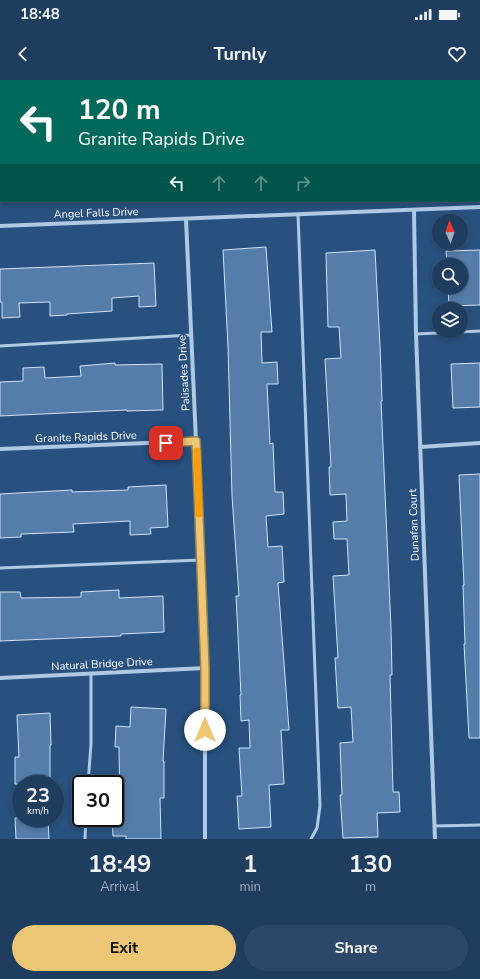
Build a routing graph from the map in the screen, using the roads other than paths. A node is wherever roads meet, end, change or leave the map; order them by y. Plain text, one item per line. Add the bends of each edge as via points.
1 (480, 207) edge
2 (414, 210) junction
3 (298, 214) junction
4 (186, 218) junction
5 (0, 226) edge
6 (480, 330) edge
7 (416, 334) junction
8 (191, 335) junction
9 (0, 346) edge
10 (196, 441) junction
11 (480, 443) edge
12 (420, 447) junction
13 (0, 449) edge
14 (201, 560) junction
15 (0, 568) edge
16 (205, 668) junction
17 (91, 674) junction
18 (0, 678) edge
19 (89, 775) edge
20 (480, 825) edge
21 (434, 826) junction
22 (86, 827) edge
23 (85, 839) edge
24 (205, 839) edge
25 (311, 839) edge
26 (435, 839) edge

1 - 2 street, Angel Falls Drive
2 - 3 street, Angel Falls Drive
2 - 7 street, Dunafan Court
3 - 4 street, Angel Falls Drive
3 - 25 lane via 320,806 317,828
4 - 5 street, Angel Falls Drive
4 - 8 street, Palisades Drive
6 - 7 lane
7 - 12 street, Dunafan Court
8 - 9 lane
8 - 10 street, Palisades Drive
10 - 13 street, Granite Rapids Drive
10 - 14 street, Palisades Drive
11 - 12 street
12 - 21 street, Dunafan Court
14 - 15 lane
14 - 16 street, Palisades Drive
16 - 17 street, Natural Bridge Drive
16 - 24 street, Palisades Drive
17 - 18 street, Natural Bridge Drive
17 - 19 lane
20 - 21 lane
21 - 26 street, Dunafan Court
22 - 23 lane

